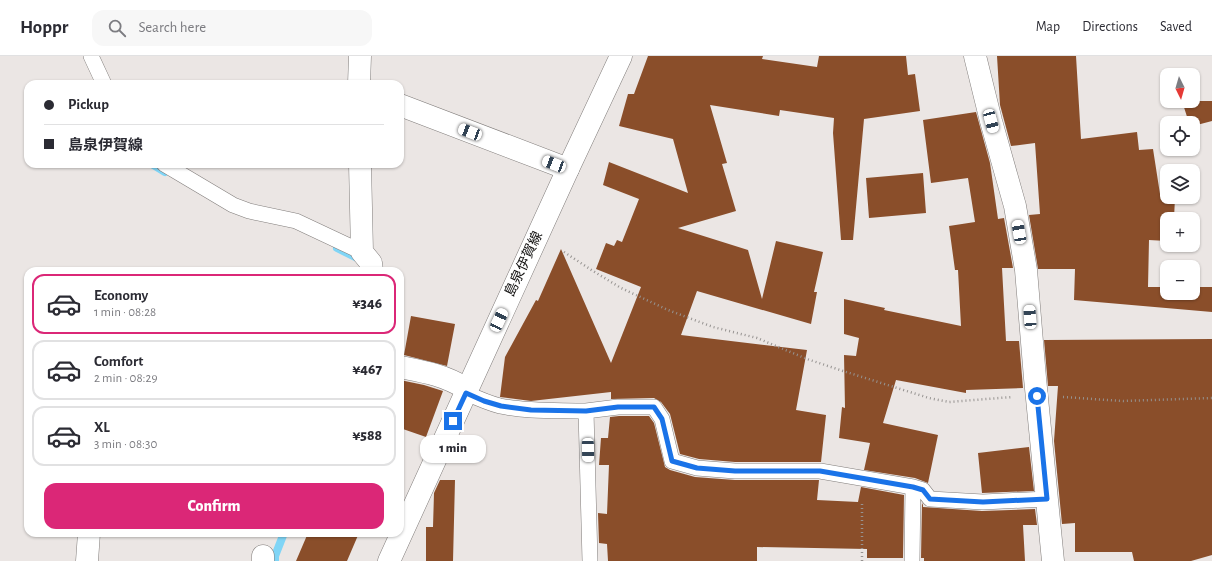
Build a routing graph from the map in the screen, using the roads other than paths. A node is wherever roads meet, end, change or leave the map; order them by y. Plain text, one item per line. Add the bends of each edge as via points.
1 (90, 56) edge
2 (360, 56) edge
3 (621, 56) edge
4 (975, 56) edge
5 (102, 80) edge
6 (359, 80) edge
7 (404, 107) edge
8 (171, 168) edge
9 (360, 168) edge
10 (568, 169) junction
11 (362, 252) junction
12 (372, 267) edge
13 (404, 368) edge
14 (466, 391) junction
15 (586, 411) junction
16 (913, 487) junction
17 (1047, 499) junction
18 (404, 528) edge
19 (89, 537) edge
20 (400, 537) edge
21 (87, 561) edge
22 (389, 561) edge
23 (590, 561) edge
24 (912, 561) edge
25 (1053, 561) edge

1 - 5 lane
2 - 6 street
3 - 10 street, 島泉伊賀線
4 - 17 street via 1015,206 1026,270
7 - 10 street
8 - 11 lane via 233,205 296,221
9 - 11 street
10 - 14 street, 島泉伊賀線
11 - 12 street
13 - 14 street via 452,380
14 - 15 lane via 484,401 501,406 531,410
14 - 18 street, 島泉伊賀線
15 - 16 lane via 618,407 654,407 662,419 672,461 697,468 735,471 820,471
15 - 23 lane
16 - 17 lane via 923,490 930,499 983,502
16 - 24 lane
17 - 25 street
19 - 21 street
20 - 22 street, 島泉伊賀線

